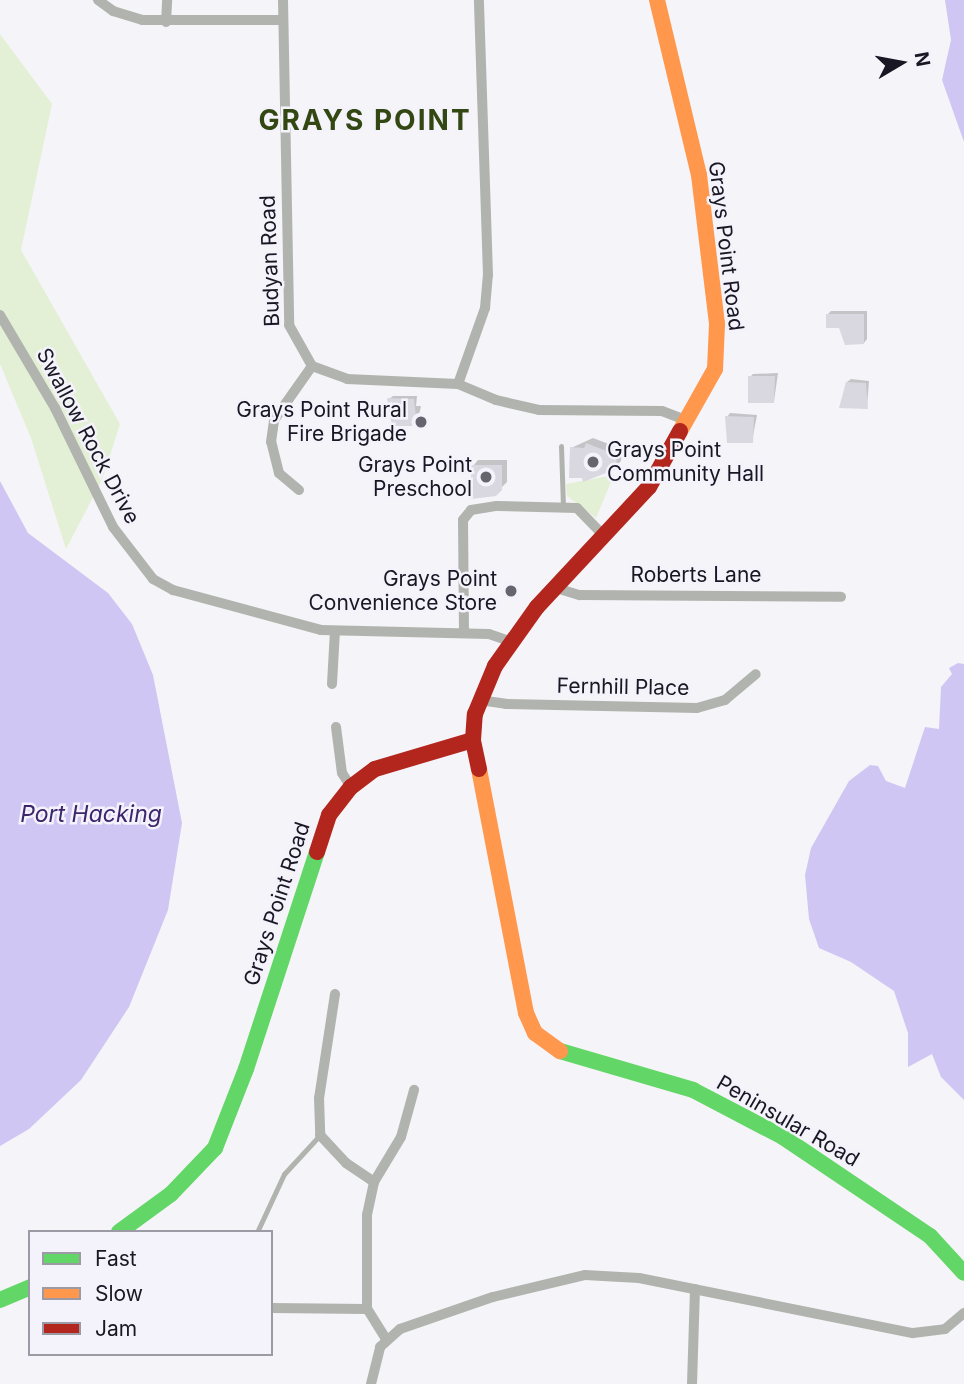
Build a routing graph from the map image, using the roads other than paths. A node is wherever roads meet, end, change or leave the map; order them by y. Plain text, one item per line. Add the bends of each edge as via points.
1 (97, 0) edge
2 (167, 0) edge
3 (283, 0) edge
4 (479, 0) edge
5 (657, 0) edge
6 (283, 20) junction
7 (166, 22) junction
8 (0, 315) edge
9 (312, 366) junction
10 (458, 384) junction
11 (688, 421) junction
12 (561, 446) dead end
13 (299, 490) dead end
14 (563, 506) junction
15 (603, 535) junction
16 (553, 587) junction
17 (842, 597) dead end
18 (335, 631) junction
19 (464, 633) junction
20 (512, 642) junction
21 (756, 674) dead end
22 (332, 684) dead end
23 (479, 699) junction
24 (335, 727) dead end
25 (473, 740) junction
26 (351, 787) junction
27 (335, 994) dead end
28 (414, 1090) dead end
29 (320, 1135) junction
30 (374, 1182) junction
31 (122, 1230) edge
32 (258, 1230) dead end
33 (964, 1273) edge
34 (28, 1288) edge
35 (695, 1289) junction
36 (0, 1300) edge
37 (273, 1308) edge
38 (367, 1310) junction
39 (963, 1319) edge
40 (386, 1339) junction
41 (371, 1384) edge
42 (692, 1384) edge

1 - 7 street via 126,17
2 - 7 street
3 - 6 street, Budyan Road
4 - 10 street via 488,275 485,307
5 - 11 street, Grays Point Road via 699,175 717,324 715,369
6 - 7 street
6 - 9 street, Budyan Road via 289,325
8 - 18 street, Swallow Rock Drive via 55,408 113,527 153,579 173,590
9 - 10 street via 347,379
9 - 13 street via 274,420 271,442 279,473
10 - 11 street via 496,401 539,410 662,411
11 - 15 street, Grays Point Road via 649,487
12 - 14 lane
14 - 15 street via 577,508
14 - 19 street via 493,506 471,510 463,520
15 - 16 street, Grays Point Road
16 - 17 street, Roberts Lane via 580,595
16 - 20 street, Grays Point Road
18 - 19 street, Swallow Rock Drive
18 - 22 street
19 - 20 street, Swallow Rock Drive via 489,634
20 - 23 street, Grays Point Road
21 - 23 street, Fernhill Place via 725,700 697,708 506,704
23 - 25 street, Grays Point Road
24 - 26 street via 342,774
25 - 26 street, Grays Point Road via 375,769
25 - 33 street, Peninsular Road via 523,998 534,1033 558,1051 692,1090 757,1122 930,1236
26 - 31 street, Grays Point Road via 329,815 246,1069 215,1148 171,1194
27 - 29 street via 319,1098
28 - 30 street via 401,1137
29 - 30 street via 345,1163
29 - 32 lane via 284,1174
30 - 38 street via 367,1215
34 - 36 street
35 - 39 street via 913,1333 936,1332
35 - 40 street via 615,1275 570,1277 407,1325
35 - 42 street
37 - 38 street
38 - 40 street
40 - 41 street via 375,1359

